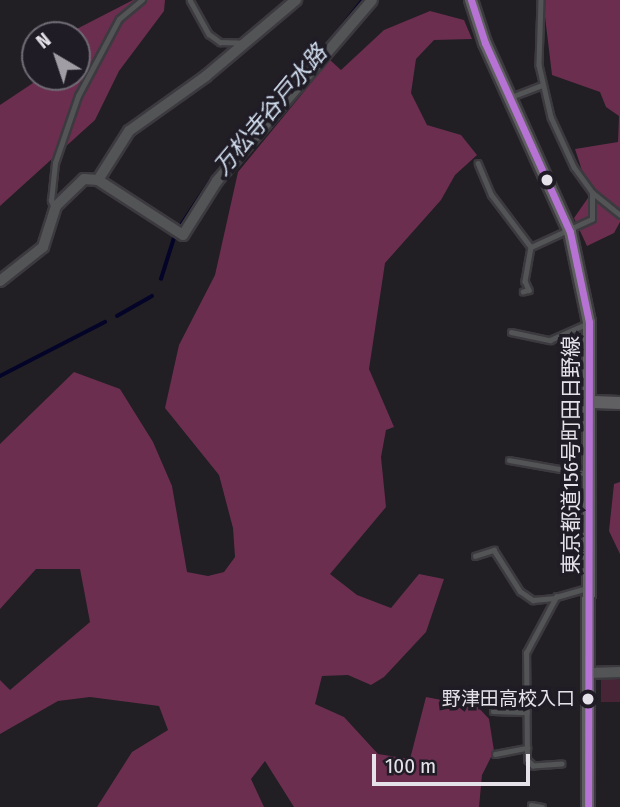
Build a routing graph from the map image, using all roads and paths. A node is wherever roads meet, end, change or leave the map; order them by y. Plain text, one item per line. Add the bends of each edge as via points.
1 (142, 0) edge
2 (190, 0) edge
3 (296, 0) edge
4 (372, 0) edge
5 (471, 0) edge
6 (541, 0) edge
7 (248, 43) junction
8 (543, 85) junction
9 (510, 97) junction
10 (478, 163) dead end
11 (98, 180) junction
12 (592, 192) junction
13 (55, 209) junction
14 (620, 215) edge
15 (570, 232) junction
16 (531, 247) junction
17 (0, 281) edge
18 (523, 292) dead end
19 (589, 322) junction
20 (510, 332) dead end
21 (593, 402) junction
22 (620, 403) edge
23 (509, 460) dead end
24 (592, 474) junction
25 (475, 556) dead end
26 (590, 588) junction
27 (556, 597) junction
28 (620, 672) edge
29 (589, 673) junction
30 (493, 711) dead end
31 (527, 712) junction
32 (527, 748) junction
33 (495, 754) dead end
34 (562, 764) dead end
35 (531, 805) dead end
36 (542, 807) edge
37 (588, 807) edge

1 - 13 lane via 119,19 78,96 55,163 51,201
2 - 7 lane via 209,34 220,42
3 - 7 street
4 - 11 street via 217,181 183,235
5 - 9 main road, 東京都道156号町田日野線
6 - 8 lane
7 - 11 street via 129,131
8 - 9 lane
8 - 12 lane via 564,150
9 - 15 main road, 東京都道156号町田日野線
10 - 16 lane via 491,194
11 - 13 street via 84,179
12 - 14 lane
12 - 15 lane via 592,219
13 - 17 street via 44,247
15 - 16 lane
15 - 19 main road, 東京都道156号町田日野線
16 - 18 lane via 525,281 530,290
19 - 20 lane via 559,339
19 - 21 main road, 東京都道156号町田日野線
21 - 22 main road
21 - 24 main road, 東京都道156号町田日野線
23 - 24 lane
24 - 26 main road, 東京都道156号町田日野線
25 - 27 lane via 494,550 526,596 533,600
26 - 27 lane
26 - 29 main road, 東京都道156号町田日野線
27 - 31 lane via 526,653
28 - 29 street
29 - 37 main road, 東京都道156号町田日野線
30 - 31 lane
31 - 32 lane
32 - 33 lane
32 - 34 lane via 533,766
35 - 36 lane

